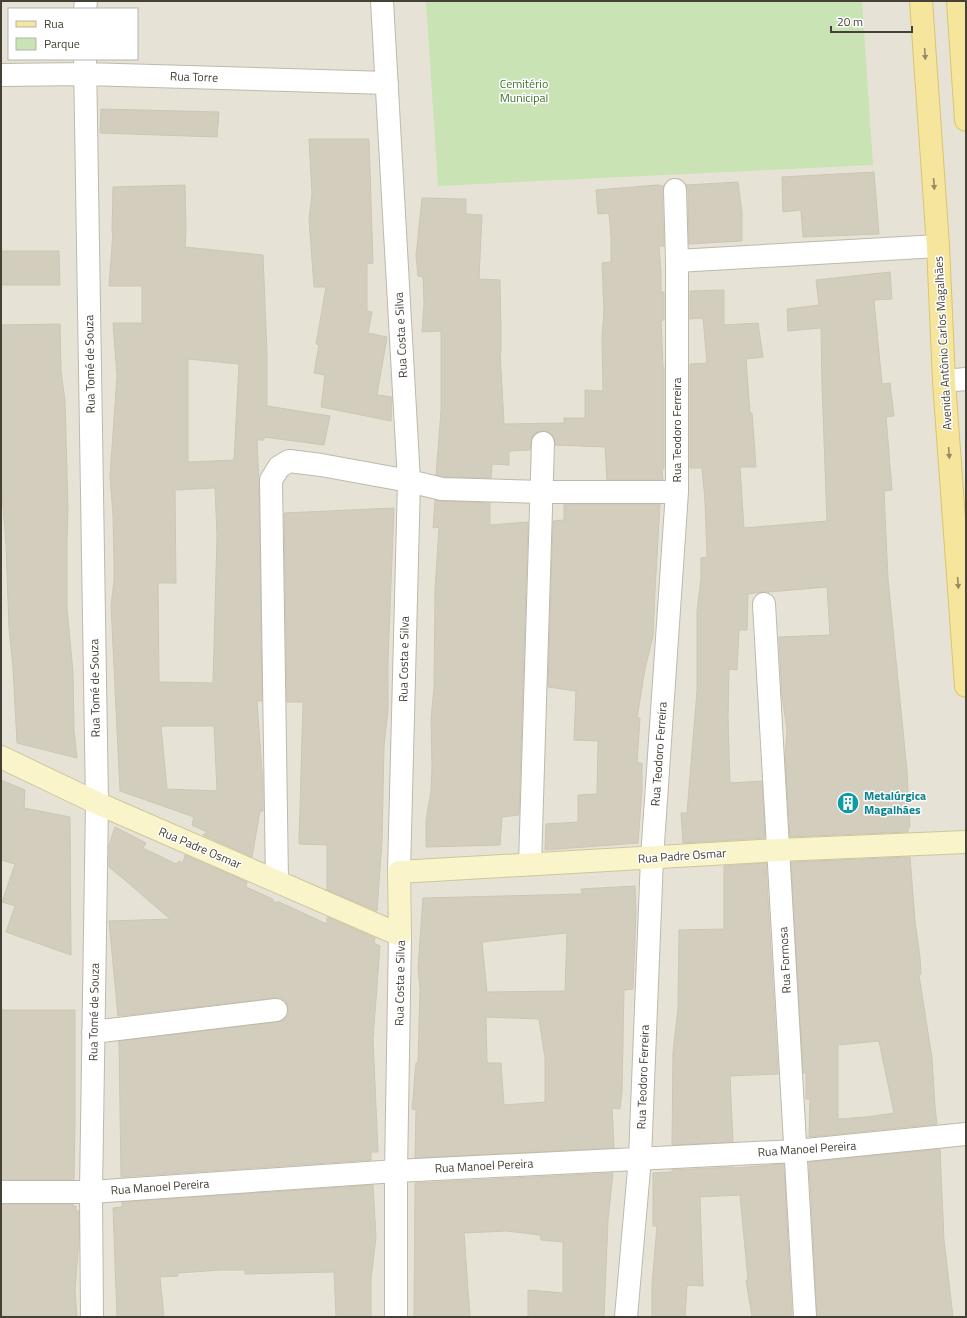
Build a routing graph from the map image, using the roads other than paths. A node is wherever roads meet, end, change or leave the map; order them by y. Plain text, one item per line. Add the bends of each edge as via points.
1 (382, 1) edge
2 (922, 1) edge
3 (958, 1) edge
4 (85, 66) edge
5 (1, 75) edge
6 (387, 83) junction
7 (966, 120) edge
8 (675, 190) dead end
9 (938, 246) junction
10 (677, 261) junction
11 (966, 379) edge
12 (944, 380) junction
13 (543, 443) dead end
14 (409, 481) junction
15 (542, 492) junction
16 (677, 492) junction
17 (764, 604) dead end
18 (966, 686) edge
19 (1, 757) edge
20 (97, 803) junction
21 (966, 842) edge
22 (778, 850) junction
23 (652, 858) junction
24 (530, 864) junction
25 (399, 872) junction
26 (277, 881) junction
27 (400, 935) junction
28 (276, 1010) dead end
29 (93, 1032) junction
30 (966, 1134) edge
31 (796, 1151) junction
32 (640, 1158) junction
33 (396, 1171) junction
34 (1, 1192) edge
35 (91, 1192) junction
36 (92, 1317) edge
37 (396, 1317) edge
38 (626, 1317) edge
39 (805, 1317) edge

1 - 6 street, Rua Costa e Silva
2 -> 9 main road, Avenida Antônio Carlos Magalhães
3 - 7 main road
4 - 5 street, Rua Torre
4 - 6 street, Rua Torre
4 - 20 street, Rua Tomé de Souza
6 - 14 street, Rua Costa e Silva
8 - 10 street, Rua Teodoro Ferreira
9 - 10 street
9 - 12 main road, Avenida Antônio Carlos Magalhães
10 - 16 street, Rua Teodoro Ferreira
11 - 12 street
12 -> 18 main road, Avenida Antônio Carlos Magalhães
13 - 15 street
14 - 15 street via 442,489
14 - 25 street, Rua Costa e Silva
14 - 26 street via 289,461 279,467 271,480
15 - 16 street
15 - 24 street
16 - 23 street, Rua Teodoro Ferreira
17 - 22 street, Rua Formosa
19 - 20 street, Rua Padre Osmar
20 - 26 street, Rua Padre Osmar
20 - 29 street, Rua Tomé de Souza
21 - 22 street, Rua Padre Osmar
22 - 23 street, Rua Padre Osmar
22 - 31 street, Rua Formosa
23 - 24 street, Rua Padre Osmar
23 - 32 street, Rua Teodoro Ferreira
24 - 25 street, Rua Padre Osmar
25 - 27 street, Rua Costa e Silva
26 - 27 street, Rua Padre Osmar
27 - 33 street, Rua Costa e Silva
28 - 29 street
29 - 35 street, Rua Tomé de Souza
30 - 31 street, Rua Manoel Pereira
31 - 32 street, Rua Manoel Pereira
31 - 39 street, Rua Formosa
32 - 33 street, Rua Manoel Pereira
32 - 38 street, Rua Teodoro Ferreira
33 - 35 street, Rua Manoel Pereira
33 - 37 street, Rua Costa e Silva
34 - 35 street, Rua Manoel Pereira
35 - 36 street, Rua Tomé de Souza

